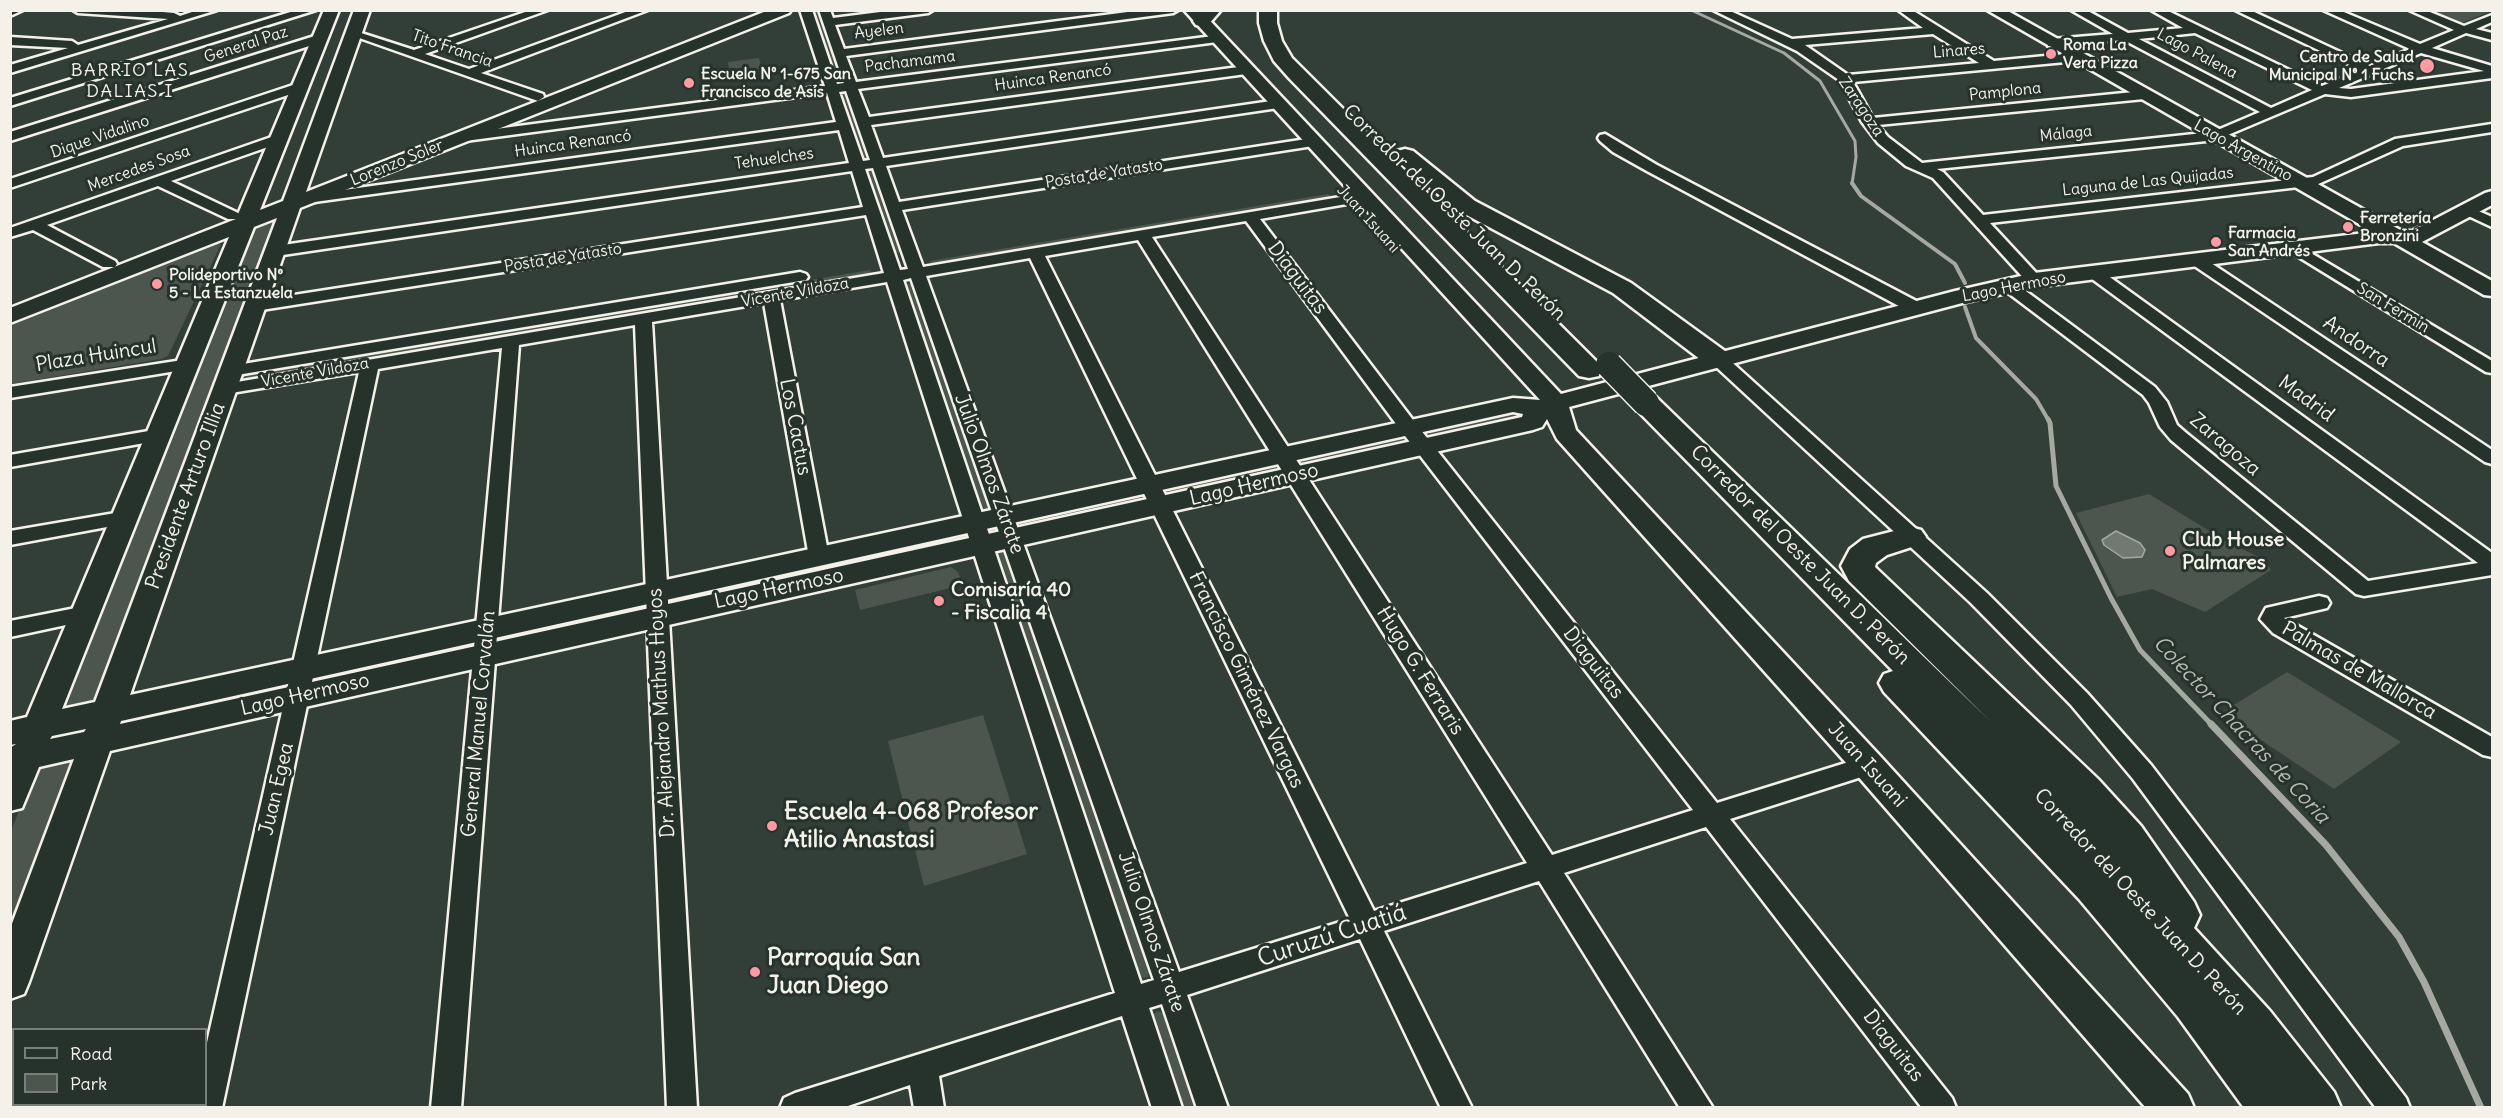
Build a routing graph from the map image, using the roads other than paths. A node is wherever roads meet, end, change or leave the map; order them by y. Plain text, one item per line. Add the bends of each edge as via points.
1 (18, 10) edge
2 (78, 10) edge
3 (212, 10) edge
4 (311, 10) edge
5 (333, 10) edge
6 (362, 10) edge
7 (543, 10) edge
8 (643, 10) edge
9 (761, 10) edge
10 (784, 10) edge
11 (806, 10) edge
12 (928, 10) edge
13 (1173, 10) edge
14 (1180, 10) edge
15 (1268, 10) edge
16 (1282, 10) edge
17 (1742, 10) edge
18 (1903, 10) edge
19 (1994, 10) edge
20 (2076, 10) edge
21 (2156, 10) edge
22 (2240, 10) edge
23 (2328, 10) edge
24 (2414, 10) edge
25 (1720, 11) edge
26 (10, 13) edge
27 (827, 16) edge
28 (187, 18) junction
29 (2493, 18) edge
30 (1204, 25) edge
31 (1935, 30) junction
32 (2196, 30) junction
33 (2466, 30) junction
34 (232, 34) junction
35 (354, 34) junction
36 (2126, 36) junction
37 (2493, 37) edge
38 (321, 39) junction
39 (10, 41) edge
40 (1791, 43) junction
41 (2052, 43) junction
42 (88, 46) junction
43 (2421, 48) junction
44 (279, 52) junction
45 (840, 53) junction
46 (416, 54) junction
47 (2076, 57) junction
48 (1992, 65) junction
49 (10, 69) edge
50 (1241, 70) junction
51 (2370, 70) junction
52 (2493, 72) edge
53 (471, 73) junction
54 (2354, 77) junction
55 (1845, 79) junction
56 (302, 86) junction
57 (841, 87) junction
58 (2393, 87) junction
59 (2321, 90) junction
60 (2144, 95) junction
61 (538, 97) junction
62 (10, 102) edge
63 (1272, 105) junction
64 (2270, 112) junction
65 (1869, 122) junction
66 (854, 124) junction
67 (320, 128) junction
68 (2493, 128) edge
69 (281, 135) junction
70 (2216, 135) junction
71 (437, 136) junction
72 (10, 137) edge
73 (460, 138) junction
74 (1605, 138) dead end
75 (1379, 139) junction
76 (1307, 143) junction
77 (878, 162) junction
78 (857, 165) junction
79 (1919, 167) junction
80 (159, 181) junction
81 (2301, 183) junction
82 (10, 184) edge
83 (1352, 192) junction
84 (2493, 197) edge
85 (299, 198) junction
86 (894, 207) junction
87 (872, 210) junction
88 (2467, 210) junction
89 (244, 215) junction
90 (1250, 216) junction
91 (1978, 220) junction
92 (2493, 223) edge
93 (35, 225) junction
94 (10, 233) edge
95 (1142, 234) junction
96 (2400, 238) junction
97 (2294, 248) junction
98 (276, 251) junction
99 (1035, 252) junction
100 (2196, 260) junction
101 (109, 264) junction
102 (915, 265) junction
103 (891, 269) junction
104 (2094, 273) junction
105 (2034, 280) junction
106 (2008, 286) junction
107 (2493, 290) edge
108 (771, 297) junction
109 (255, 306) junction
110 (1916, 308) junction
111 (13, 309) edge
112 (643, 318) junction
113 (511, 340) junction
114 (1719, 360) junction
115 (189, 364) junction
116 (370, 364) junction
117 (1599, 367) junction
118 (2493, 368) edge
119 (228, 380) junction
120 (10, 393) edge
121 (1637, 405) junction
122 (1552, 411) junction
123 (160, 435) junction
124 (1417, 437) junction
125 (2493, 458) edge
126 (10, 461) edge
127 (1290, 465) junction
128 (1155, 495) junction
129 (127, 517) junction
130 (1008, 527) junction
131 (979, 534) junction
132 (1910, 537) junction
133 (10, 538) edge
134 (819, 556) junction
135 (2493, 563) edge
136 (2493, 568) edge
137 (2319, 603) dead end
138 (657, 604) junction
139 (86, 614) junction
140 (10, 629) edge
141 (486, 642) junction
142 (300, 683) junction
143 (108, 712) junction
144 (40, 726) junction
145 (10, 733) edge
146 (98, 741) junction
147 (2493, 748) edge
148 (19, 759) edge
149 (1868, 765) junction
150 (10, 798) edge
151 (1712, 815) junction
152 (1545, 868) junction
153 (1367, 925) junction
154 (10, 982) edge
155 (1170, 988) junction
156 (1132, 1000) junction
157 (2254, 1026) junction
158 (922, 1067) junction
159 (207, 1107) edge
160 (446, 1107) edge
161 (681, 1107) edge
162 (795, 1107) edge
163 (929, 1107) edge
164 (1167, 1107) edge
165 (1213, 1107) edge
166 (1457, 1107) edge
167 (1698, 1107) edge
168 (1941, 1107) edge
169 (2173, 1107) edge
170 (2273, 1107) edge
171 (2317, 1107) edge
172 (2395, 1107) edge

1 - 26 street
2 - 28 street
3 - 28 street
4 - 34 street
5 - 38 street
6 - 35 street, Presidente Arturo Illia
7 - 46 street
8 - 53 street
9 - 61 street, Lorenzo Soler
10 - 73 street, Lorenzo Soler
11 - 57 street, Julio Olmos Zárate
12 - 27 street
13 - 45 street, Ayelen
14 - 30 street, Juan Isuani
15 - 117 highway, Corredor del Oeste Juan D. Perón via 1273,41 1296,74
16 - 75 highway, Corredor del Oeste Juan D. Perón via 1285,32 1299,58
17 - 25 street
18 - 31 street
19 - 41 street, Lago Argentino
20 - 36 street, Lago Palena
21 - 32 street
22 - 51 street
23 - 43 street
24 - 33 street
25 - 40 street, Zaragoza
27 - 45 street, Julio Olmos Zárate
28 - 34 street
28 - 42 street
29 - 33 street, Málaga
30 - 50 street, Juan Isuani
30 - 57 street, Pachamama
31 - 40 street
31 - 48 street
32 - 36 street
32 - 59 street
33 - 37 street
33 - 43 street, Málaga
34 - 44 street
34 - 62 street
35 - 46 street, Tito Francia
35 - 67 street, Presidente Arturo Illia
36 - 41 street
36 - 64 street, Lago Palena
38 - 44 street, General Paz
38 - 56 street
39 - 42 street
40 - 55 street, Zaragoza
41 - 47 street, Lago Argentino
42 - 49 street
43 - 51 street, Málaga
43 - 52 street
44 - 72 street, General Paz
45 - 57 street, Julio Olmos Zárate
46 - 53 street, Tito Francia
47 - 48 street, Linares
47 - 60 street, Lago Argentino
48 - 55 street, Linares
50 - 63 street, Juan Isuani
50 - 66 street, Huinca Renancó
51 - 54 street, Málaga
52 - 58 street
53 - 61 street, Tito Francia
54 - 58 street via 2369,86
54 - 59 street, Málaga
55 - 65 street, Zaragoza
56 - 69 street
56 - 82 street, Dique Vidalino
57 - 66 street, Julio Olmos Zárate
57 - 73 street, Pachamama
58 - 59 street via 2351,93
59 - 64 street, Málaga
60 - 65 street, Pamplona
60 - 70 street, Lago Argentino
61 - 71 street, Lorenzo Soler
63 - 76 street, Juan Isuani
63 - 77 street, Tehuelches
64 - 70 street, Málaga
65 - 79 street, Zaragoza via 1892,149
66 - 77 street, Julio Olmos Zárate
66 - 78 street, Julio Olmos Zárate
66 - 85 street, Huinca Renancó
67 - 69 street
67 - 85 street, Presidente Arturo Illia
68 - 81 street, Laguna de Las Quijadas via 2400,142 2316,181
69 - 80 street, Mercedes Sosa
69 - 89 street
70 - 79 street, Málaga
70 - 81 street, Lago Argentino
71 - 73 street
71 - 85 street, Lorenzo Soler
73 - 85 street, Lorenzo Soler
74 - 110 street via 1652,168
75 - 114 highway via 1467,206 1622,288
75 - 117 highway, Corredor del Oeste Juan D. Perón
76 - 83 street, Juan Isuani
76 - 86 street, Posta de Yatasto
77 - 78 street, Tehuelches
77 - 86 street, Julio Olmos Zárate
78 - 87 street, Julio Olmos Zárate
78 - 98 street, Tehuelches
79 - 91 street, Zaragoza via 1938,175
80 - 89 street
80 - 93 street, Mercedes Sosa
81 - 91 street, Laguna de Las Quijadas
81 - 96 street, Lago Argentino
83 - 90 street, Vicente Vildoza
83 - 102 street, Vicente Vildoza
83 - 122 street, Juan Isuani
84 - 88 street, Lago Hermoso
85 - 89 street, Lorenzo Soler
85 - 98 street, Presidente Arturo Illia
86 - 102 street, Julio Olmos Zárate
87 - 103 street, Julio Olmos Zárate
87 - 109 street, Posta de Yatasto
88 - 92 street
88 - 96 street, Lago Hermoso via 2416,237
89 - 101 street, Lorenzo Soler
89 - 111 street, Lorenzo Soler
89 - 115 street
90 - 95 street, Vicente Vildoza
90 - 124 street, Diaguitas
91 - 105 street, Zaragoza
93 - 94 street, Mercedes Sosa
93 - 101 street
95 - 99 street, Vicente Vildoza
95 - 127 street, Hugo G. Ferraris
96 - 97 street, Lago Hermoso
96 - 107 street, Lago Argentino
97 - 100 street, Lago Hermoso
97 - 118 street, San Fermín
98 - 109 street, Presidente Arturo Illia
99 - 102 street, Vicente Vildoza
99 - 128 street, Francisco Giménez Vargas
100 - 104 street, Lago Hermoso
100 - 125 street, Andorra
101 - 111 street, Lorenzo Soler
102 - 103 street, Vicente Vildoza
102 - 130 street, Julio Olmos Zárate
103 - 108 street, Vicente Vildoza
103 - 119 street, Vicente Vildoza
103 - 131 street, Julio Olmos Zárate
104 - 105 street, Lago Hermoso
104 - 135 street, Madrid
105 - 106 street, Lago Hermoso
106 - 110 street, Lago Hermoso
106 - 136 street, Zaragoza via 2149,391 2178,436 2364,589
108 - 112 street, Vicente Vildoza
108 - 134 street, Los Cactus
109 - 119 street, Presidente Arturo Illia
110 - 114 street, Lago Hermoso
112 - 113 street, Vicente Vildoza
112 - 138 street, Dr. Alejandro Mathus Hoyos
113 - 116 street, Vicente Vildoza
113 - 141 street, General Manuel Corvalán
114 - 122 street, Lago Hermoso
114 - 132 street
115 - 120 street, Plaza Huincul
115 - 123 street
116 - 119 street, Vicente Vildoza
116 - 142 street, Juan Egea
117 - 121 highway, Corredor del Oeste Juan D. Perón
119 - 143 street, Presidente Arturo Illia
121 - 157 highway, Corredor del Oeste Juan D. Perón via 2071,824
121 - 170 highway, Corredor del Oeste Juan D. Perón via 2048,837 2194,1002
122 - 124 street, Lago Hermoso via 1533,422
122 - 149 street, Juan Isuani via 1566,434
123 - 126 street
123 - 129 street
124 - 127 street, Lago Hermoso
124 - 151 street, Diaguitas
127 - 128 street, Lago Hermoso
127 - 152 street, Hugo G. Ferraris
128 - 130 street, Lago Hermoso
128 - 153 street, Francisco Giménez Vargas
129 - 133 street
129 - 139 street
130 - 131 street, Lago Hermoso
130 - 155 street, Julio Olmos Zárate
131 - 134 street, Lago Hermoso
131 - 138 street, Lago Hermoso
131 - 156 street, Julio Olmos Zárate
132 - 157 highway via 1875,547 1862,557 1858,566 1861,573 2084,790 2127,838
132 - 172 street via 2038,655 2135,764
134 - 138 street, Lago Hermoso
137 - 147 street, Palmas de Mallorca via 2274,613 2271,619
138 - 141 street, Lago Hermoso
138 - 161 street, Dr. Alejandro Mathus Hoyos
139 - 140 street
139 - 144 street
141 - 142 street, Lago Hermoso
141 - 160 street, General Manuel Corvalán
142 - 143 street, Lago Hermoso
142 - 146 street, Lago Hermoso
142 - 159 street, Juan Egea
143 - 144 street, Lago Hermoso
143 - 146 street, Presidente Arturo Illia
144 - 145 street, Lago Hermoso
144 - 148 street
146 - 148 street, Lago Hermoso
146 - 154 street, Presidente Arturo Illia
148 - 150 street
149 - 151 street, Curuzú Cuatiá
149 - 169 street, Juan Isuani
151 - 152 street, Curuzú Cuatiá
151 - 168 street, Diaguitas
152 - 153 street, Curuzú Cuatiá
152 - 167 street, Hugo G. Ferraris
153 - 155 street, Curuzú Cuatiá
153 - 166 street, Francisco Giménez Vargas
155 - 156 street, Curuzú Cuatiá
155 - 165 street, Julio Olmos Zárate
156 - 158 street, Curuzú Cuatiá
156 - 164 street, Julio Olmos Zárate
157 - 171 highway, Corredor del Oeste Juan D. Perón
158 - 162 street, Curuzú Cuatiá
158 - 163 street

